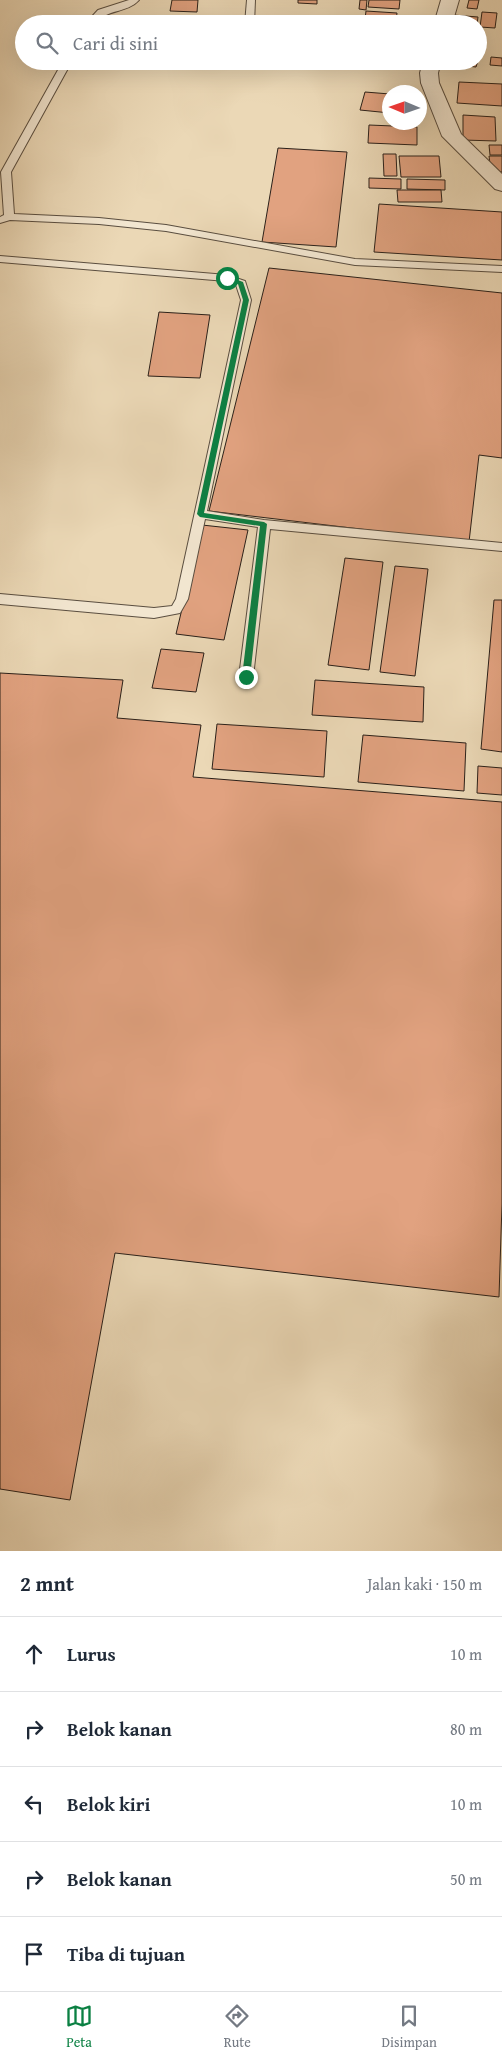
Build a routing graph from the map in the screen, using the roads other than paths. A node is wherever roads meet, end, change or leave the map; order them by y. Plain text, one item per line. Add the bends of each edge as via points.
1 (135, 0) edge
2 (251, 0) edge
3 (450, 0) edge
4 (94, 15) edge
5 (250, 15) edge
6 (446, 15) edge
7 (63, 70) edge
8 (430, 70) edge
9 (502, 185) edge
10 (4, 219) edge
11 (0, 258) edge
12 (502, 269) edge
13 (200, 514) junction
14 (264, 524) junction
15 (502, 547) edge
16 (0, 599) edge
17 (246, 677) dead end

1 - 4 lane via 130,4 103,7
2 - 5 lane
3 - 6 street
7 - 10 lane via 6,172
8 - 9 street via 430,83 452,136
10 - 12 lane via 99,221 166,228 355,262
11 - 13 lane via 227,278 241,283 246,300
13 - 14 lane
13 - 16 lane via 182,599 176,610 154,613
14 - 15 lane
14 - 17 lane

